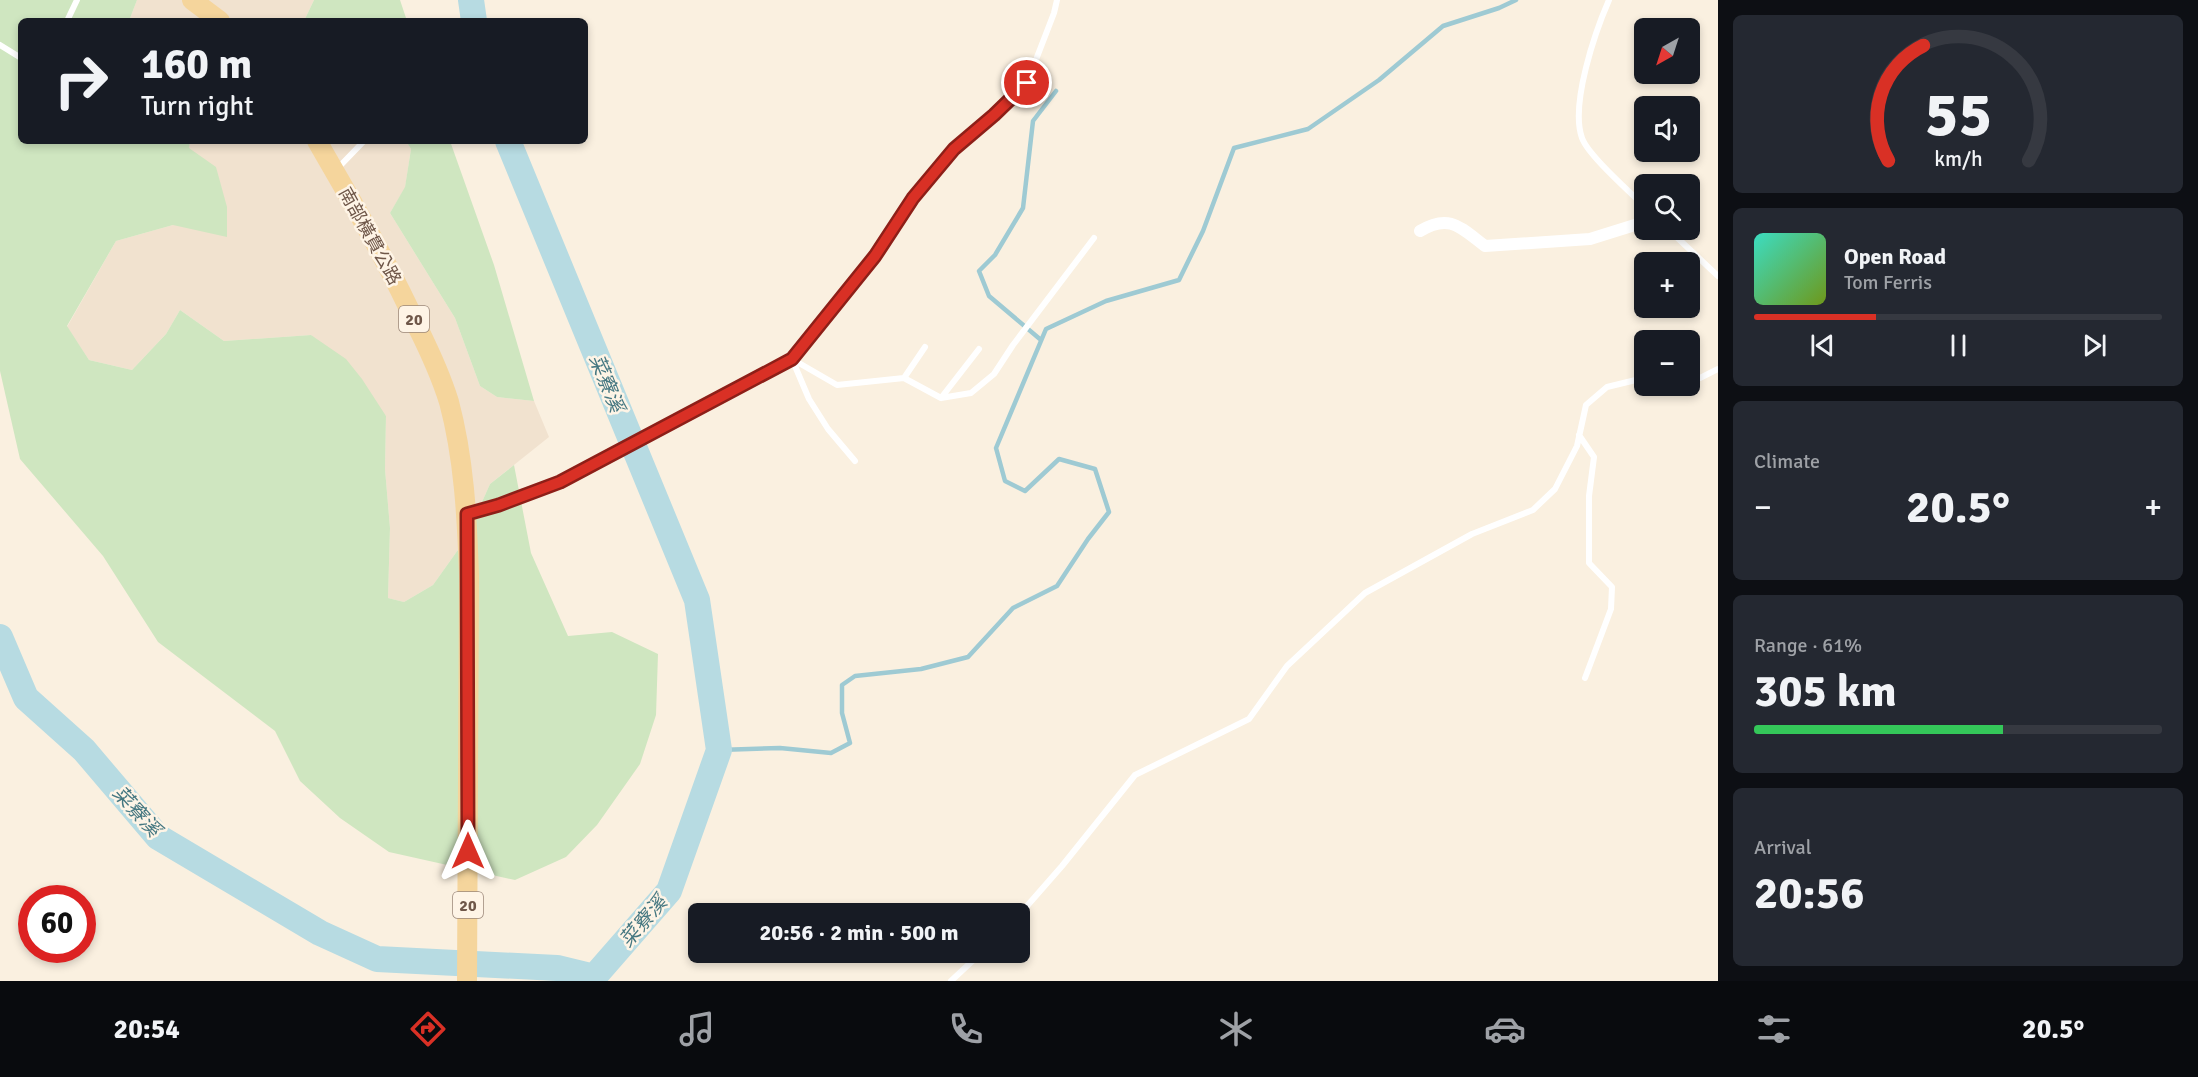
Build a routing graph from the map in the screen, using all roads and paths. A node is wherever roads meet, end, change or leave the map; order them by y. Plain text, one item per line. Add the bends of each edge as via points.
1 (76, 0) edge
2 (192, 0) edge
3 (1057, 0) edge
4 (1609, 0) edge
5 (68, 18) edge
6 (216, 18) edge
7 (0, 45) edge
8 (18, 56) edge
9 (319, 144) edge
10 (361, 144) edge
11 (335, 172) junction
12 (1634, 196) edge
13 (1634, 225) edge
14 (1420, 231) dead end
15 (1094, 238) dead end
16 (1680, 240) edge
17 (1718, 276) edge
18 (925, 347) dead end
19 (979, 349) dead end
20 (792, 359) junction
21 (1718, 369) edge
22 (904, 378) junction
23 (1700, 378) edge
24 (1634, 380) edge
25 (941, 398) junction
26 (1579, 435) junction
27 (855, 462) dead end
28 (467, 514) junction
29 (1585, 678) dead end
30 (1030, 903) edge
31 (970, 963) edge
32 (467, 981) edge
33 (951, 981) edge

1 - 5 lane
2 - 6 main road
3 - 20 lane via 1027,83 954,149
4 - 12 lane via 1582,86 1578,113 1582,139
7 - 8 lane
9 - 11 main road, 南部橫貫公路 / 20
10 - 11 lane
11 - 28 main road, 南部橫貫公路 / 20 via 403,296 445,392
13 - 14 street via 1590,238 1485,246 1457,225 1434,222
15 - 25 lane via 994,374 971,393
16 - 17 lane
18 - 22 lane
19 - 25 lane
20 - 22 lane via 837,385
20 - 27 lane via 809,399
20 - 28 lane via 560,482
21 - 23 lane
22 - 25 lane
24 - 26 lane via 1607,387 1586,405
26 - 29 lane via 1594,457 1589,496 1589,563 1612,587 1611,609
26 - 30 lane via 1556,489 1533,510 1472,534 1365,592 1287,666 1249,719 1135,776
28 - 32 main road, 南部橫貫公路 / 20
31 - 33 lane

